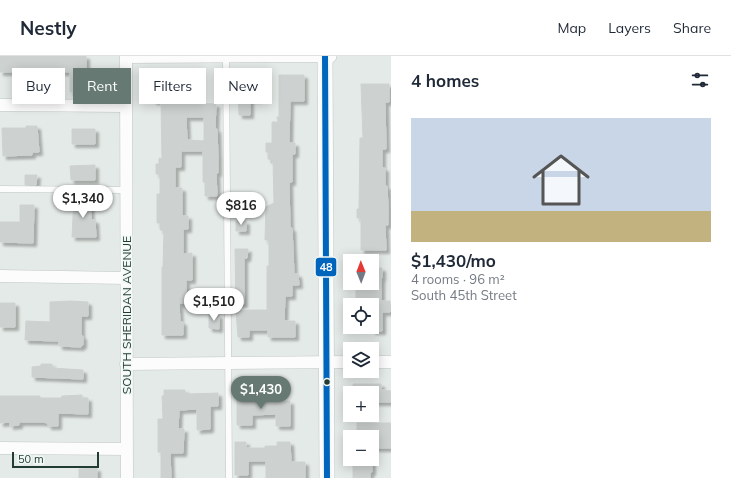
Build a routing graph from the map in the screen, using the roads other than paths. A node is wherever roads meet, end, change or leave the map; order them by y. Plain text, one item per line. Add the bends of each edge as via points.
1 (126, 56) edge
2 (226, 56) edge
3 (325, 56) edge
4 (329, 56) edge
5 (0, 105) edge
6 (126, 106) junction
7 (0, 189) edge
8 (126, 190) junction
9 (0, 276) edge
10 (126, 278) junction
11 (326, 362) junction
12 (343, 362) edge
13 (379, 362) edge
14 (391, 362) edge
15 (228, 363) junction
16 (126, 364) junction
17 (0, 448) edge
18 (127, 449) junction
19 (127, 478) edge
20 (229, 478) edge
21 (328, 478) edge

1 - 2 street
1 - 6 street, SOUTH SHERIDAN AVENUE
2 - 3 street
2 - 15 lane
3 - 4 street
3 - 11 street
5 - 6 street
6 - 8 street, SOUTH SHERIDAN AVENUE
7 - 8 lane
8 - 10 street, SOUTH SHERIDAN AVENUE
9 - 10 street
10 - 16 street, SOUTH SHERIDAN AVENUE
11 - 12 street
11 - 15 street
11 - 21 street
13 - 14 street
15 - 16 street
15 - 20 lane
16 - 18 street, SOUTH SHERIDAN AVENUE
17 - 18 street
18 - 19 street, SOUTH SHERIDAN AVENUE

